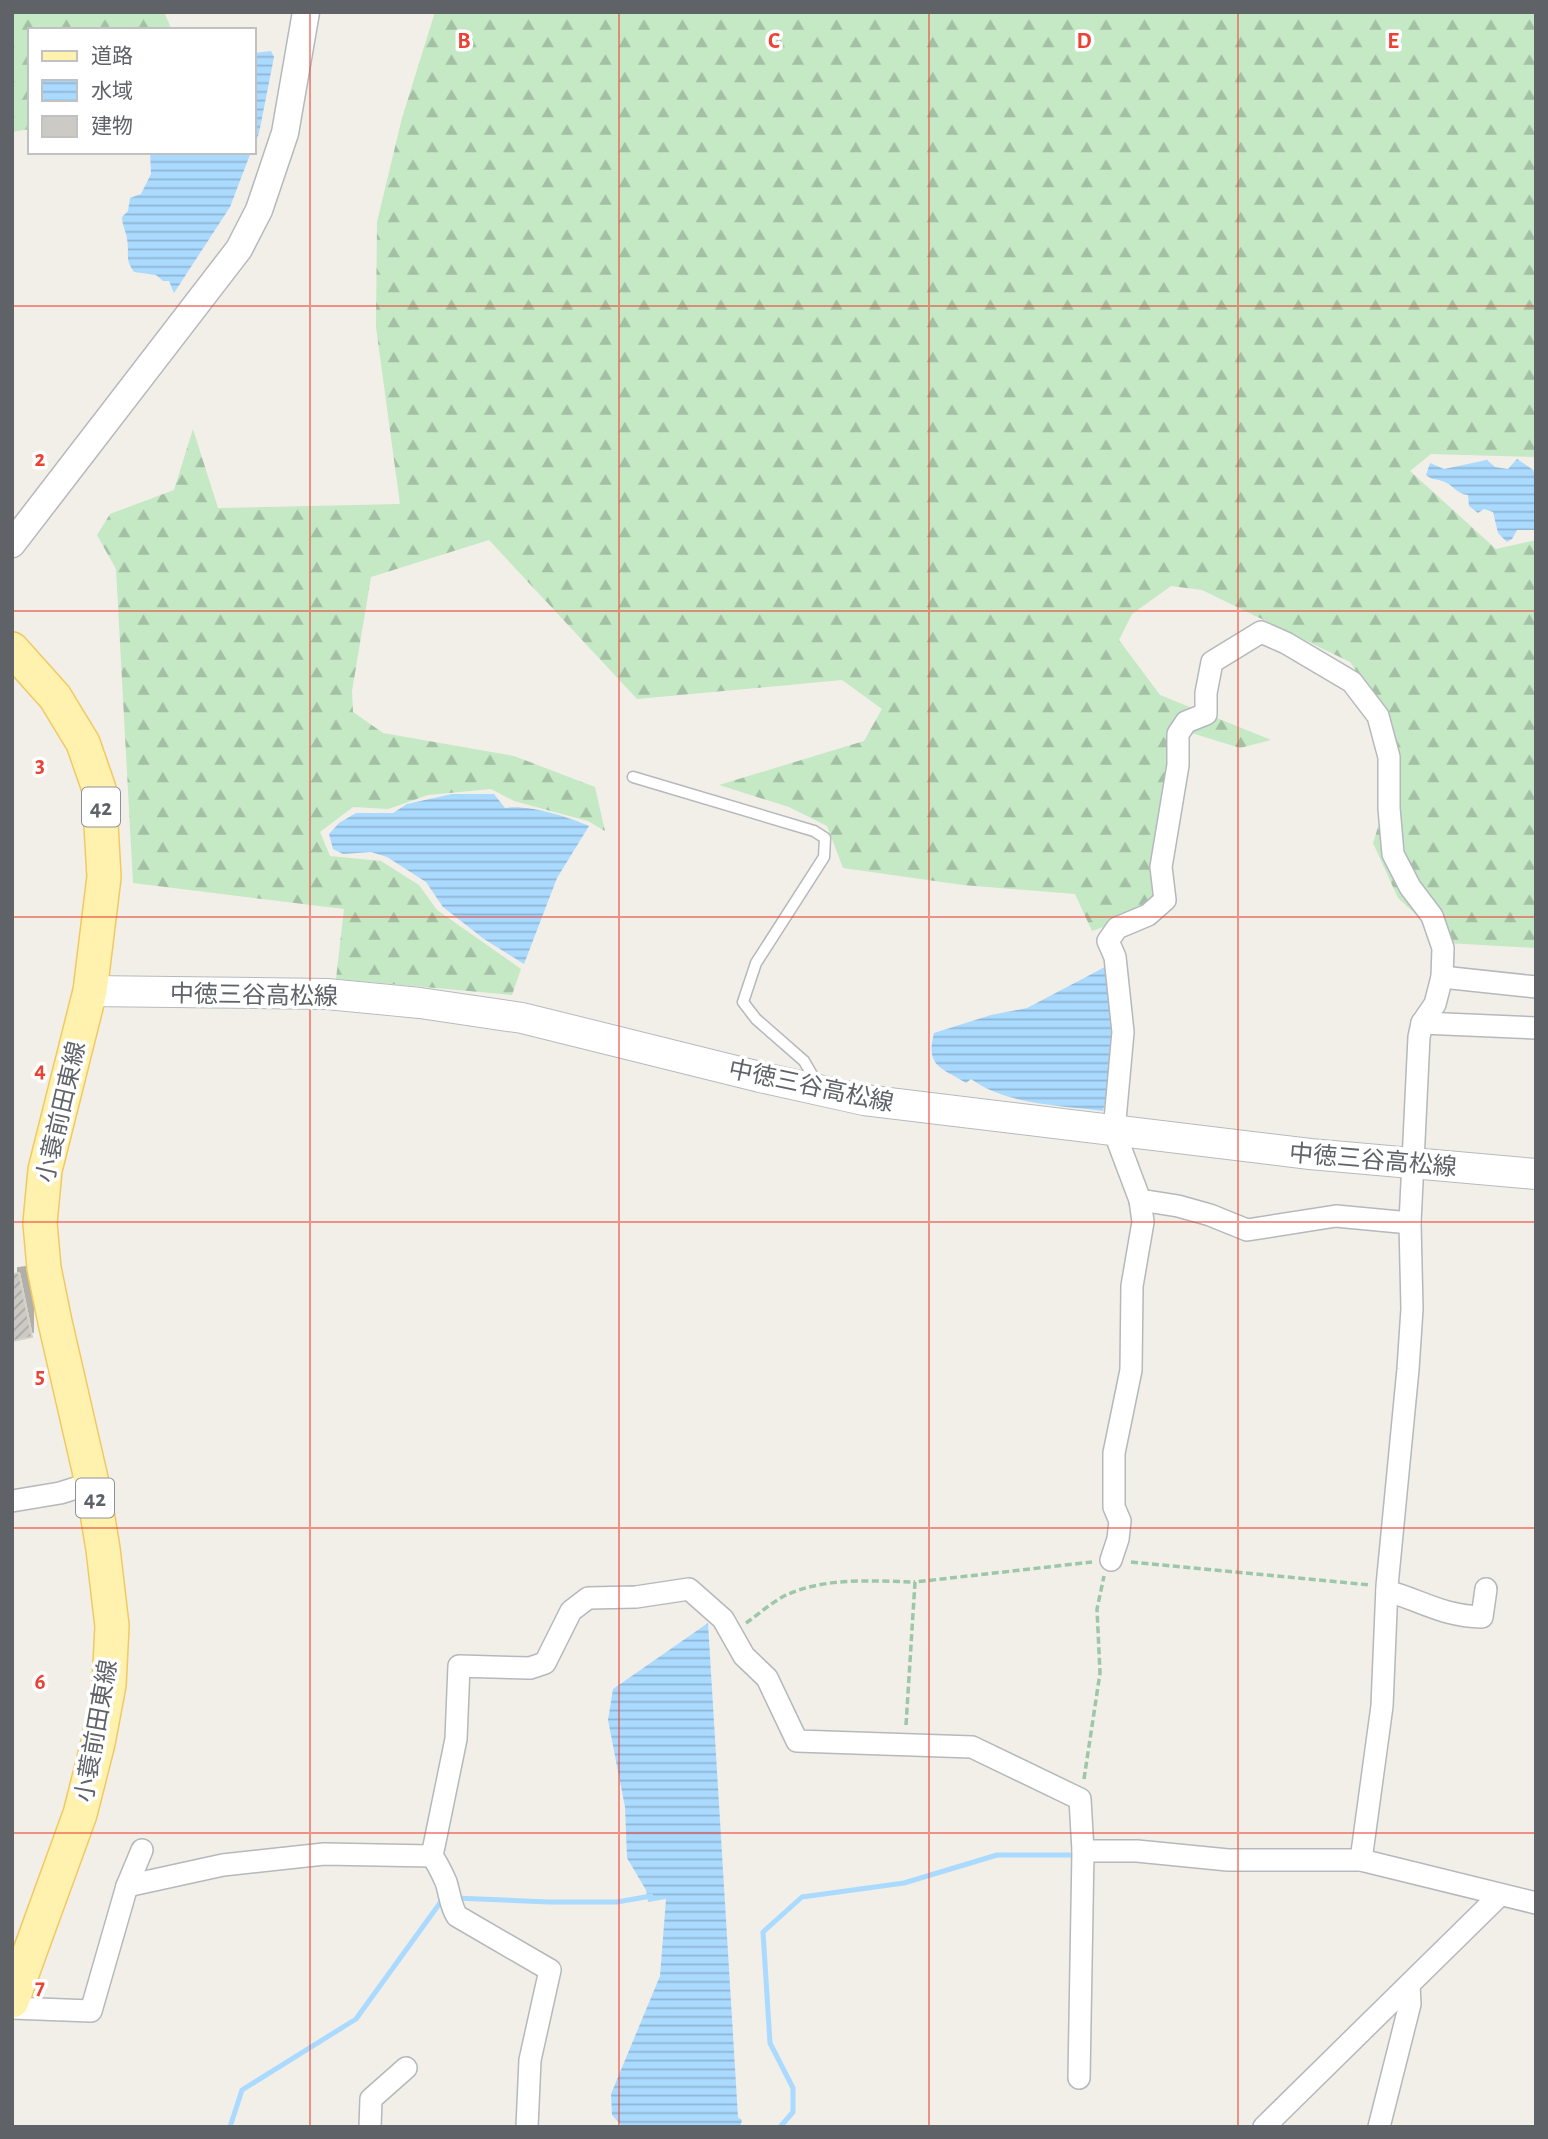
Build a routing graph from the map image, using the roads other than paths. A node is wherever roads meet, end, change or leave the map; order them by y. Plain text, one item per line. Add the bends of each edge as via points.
1 (306, 12) edge
2 (12, 544) edge
3 (12, 649) edge
4 (633, 777) dead end
5 (1442, 976) junction
6 (1536, 986) edge
7 (90, 990) junction
8 (1422, 1023) junction
9 (1536, 1028) edge
10 (821, 1090) junction
11 (1114, 1131) junction
12 (1413, 1164) junction
13 (1536, 1174) edge
14 (1140, 1200) junction
15 (1410, 1223) junction
16 (92, 1483) junction
17 (12, 1501) edge
18 (1110, 1560) road end
19 (1387, 1588) junction
20 (1486, 1589) dead end
21 (142, 1850) dead end
22 (1083, 1851) junction
23 (432, 1856) junction
24 (1361, 1860) junction
25 (128, 1886) junction
26 (1500, 1895) junction
27 (1536, 1903) edge
28 (1409, 1985) junction
29 (12, 2001) edge
30 (12, 2008) edge
31 (406, 2068) dead end
32 (1079, 2078) dead end
33 (370, 2127) edge
34 (527, 2127) edge
35 (1264, 2127) edge
36 (1379, 2127) edge

1 - 2 street via 285,133 260,210 239,249
3 - 7 main road, 小蓑前田東線 / 42 via 55,697 83,743 99,789 104,877
4 - 10 lane via 825,838 824,857 756,963 743,1002 804,1061
5 - 6 street
5 - 8 street via 1435,1004
5 - 11 street via 1443,948 1432,916 1393,854 1389,757 1378,716 1352,682 1261,632 1212,662 1206,713 1186,722 1178,734 1178,765 1161,867 1165,900 1148,915 1117,928 1108,941 1115,957 1123,1032
7 - 10 main road, 中徳三谷高松線 via 327,994 420,1003 522,1018
7 - 16 main road, 小蓑前田東線 / 42 via 45,1170 40,1223 44,1268
8 - 9 street
8 - 12 street
10 - 11 main road, 中徳三谷高松線 via 929,1110
11 - 12 main road, 中徳三谷高松線
11 - 14 street
12 - 13 main road, 中徳三谷高松線
12 - 15 street
14 - 15 street via 1178,1206 1247,1230 1336,1216
14 - 18 street via 1143,1222 1132,1286 1131,1370 1114,1453 1114,1507 1120,1521
15 - 19 street via 1410,1333
16 - 17 street
16 - 29 main road, 小蓑前田東線 / 42 via 111,1626 109,1685 80,1814
19 - 20 street via 1447,1613 1482,1617
19 - 24 street via 1382,1706
21 - 25 street
22 - 23 street via 1080,1799 972,1747 797,1741 767,1678 744,1656 723,1619 688,1589 588,1598 570,1611 545,1663 530,1668 459,1666 456,1739
22 - 24 street via 1228,1860
22 - 32 street
23 - 25 street via 324,1854 223,1865
23 - 34 street via 457,1916 550,1969 530,2060
24 - 26 street
25 - 30 street via 91,2011
26 - 27 street
26 - 28 street
28 - 35 street
28 - 36 street via 1410,2004
31 - 33 street via 371,2099

